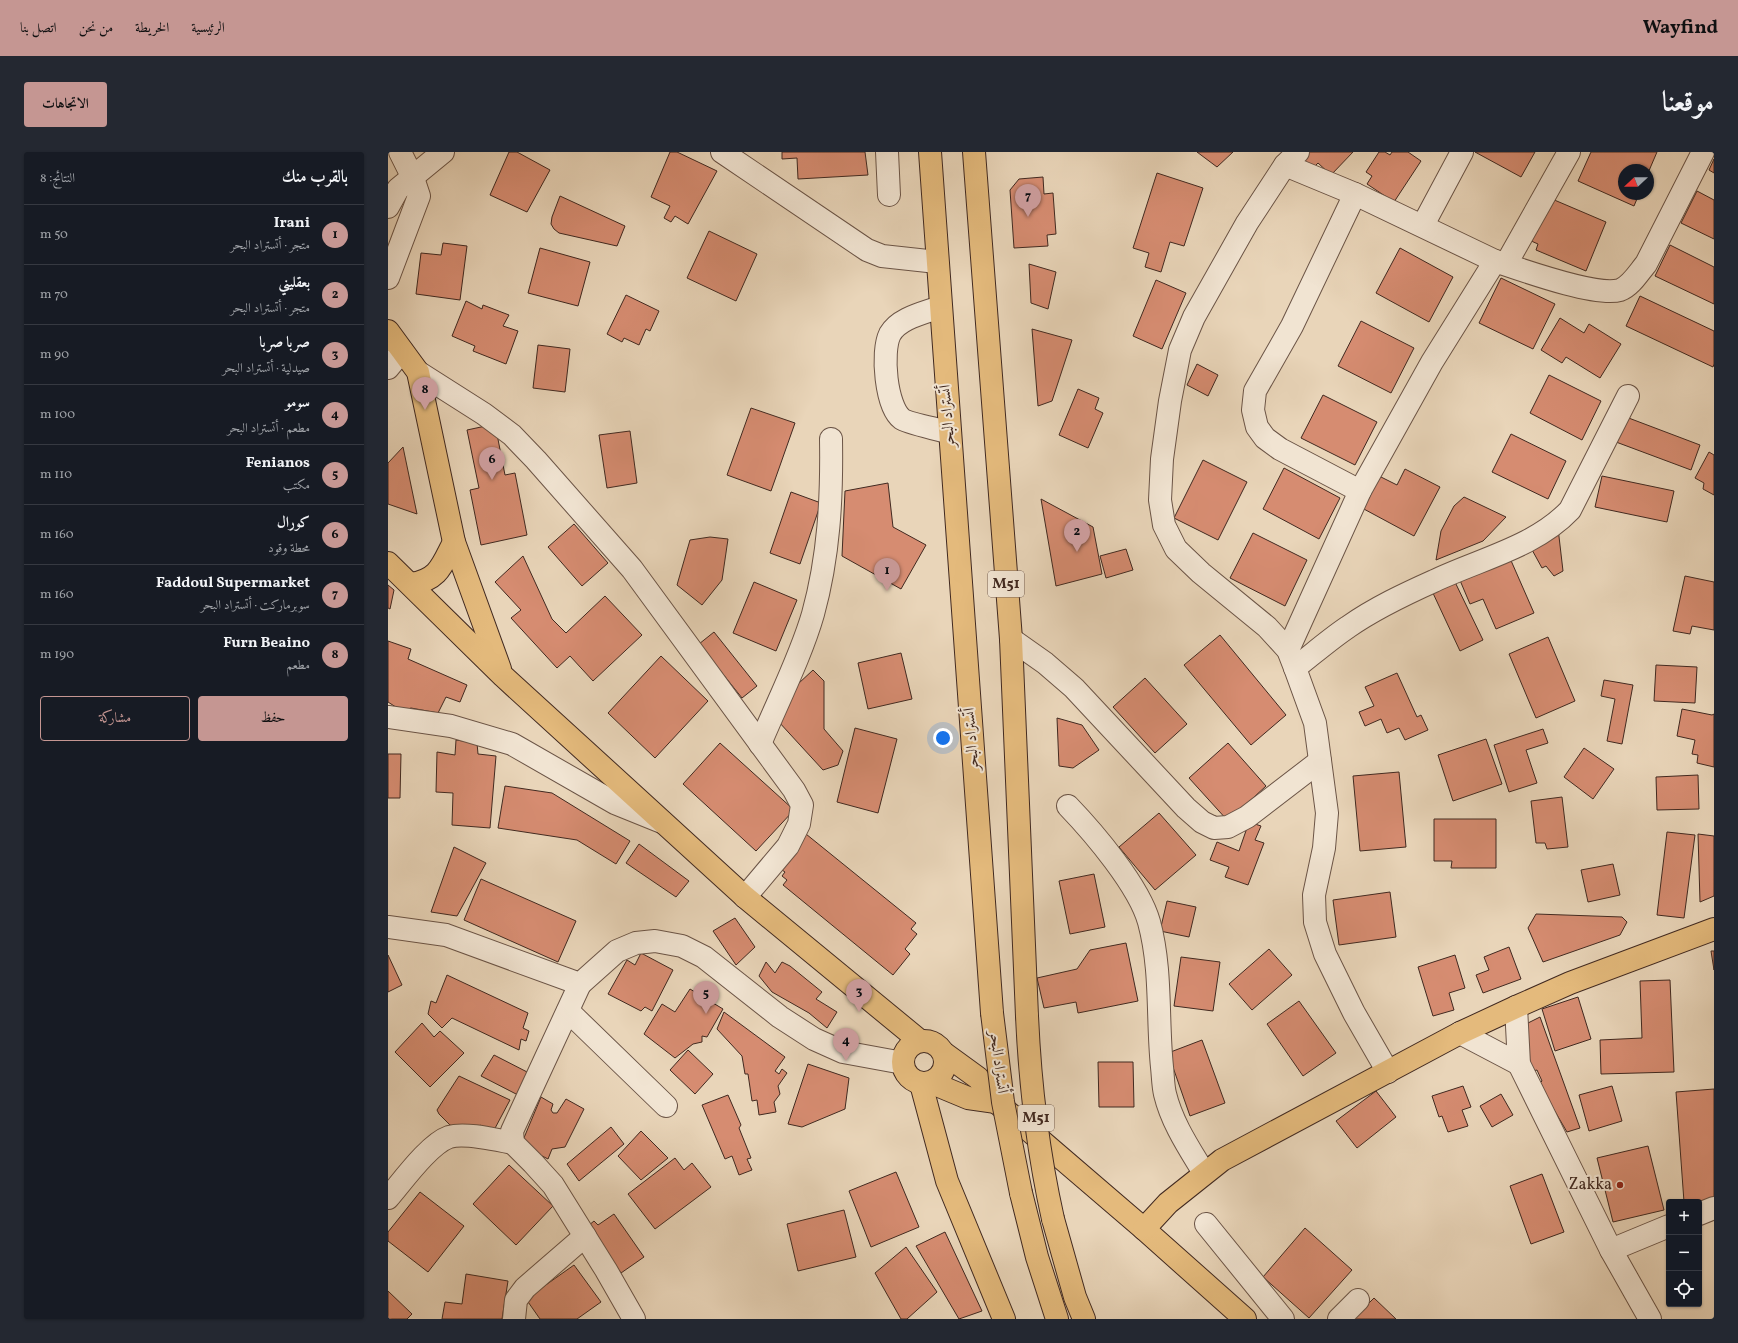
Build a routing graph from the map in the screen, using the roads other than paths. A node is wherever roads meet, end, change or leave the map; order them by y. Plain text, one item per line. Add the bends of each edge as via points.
1 (400, 152) edge
2 (443, 152) edge
3 (722, 152) edge
4 (887, 152) edge
5 (930, 152) edge
6 (974, 152) edge
7 (1462, 152) edge
8 (1569, 152) edge
9 (1703, 152) edge
10 (1291, 159) edge
11 (413, 178) junction
12 (1355, 194) junction
13 (889, 195) dead end
14 (388, 207) edge
15 (1423, 225) junction
16 (937, 262) junction
17 (1500, 263) junction
18 (388, 278) edge
19 (940, 307) junction
20 (388, 331) edge
21 (402, 351) junction
22 (388, 368) edge
23 (418, 372) junction
24 (1628, 396) dead end
25 (950, 433) junction
26 (831, 439) dead end
27 (1360, 491) junction
28 (454, 542) junction
29 (388, 563) edge
30 (411, 584) junction
31 (1011, 639) junction
32 (1292, 659) junction
33 (503, 676) junction
34 (388, 717) edge
35 (760, 744) junction
36 (1320, 761) junction
37 (1068, 806) dead end
38 (666, 824) junction
39 (745, 897) junction
40 (388, 928) edge
41 (1714, 929) edge
42 (580, 984) junction
43 (1516, 1006) junction
44 (568, 1010) junction
45 (1460, 1033) junction
46 (920, 1041) junction
47 (944, 1054) junction
48 (903, 1063) junction
49 (1518, 1064) junction
50 (1388, 1072) junction
51 (927, 1083) junction
52 (996, 1102) junction
53 (666, 1106) dead end
54 (513, 1143) junction
55 (1204, 1173) junction
56 (388, 1198) edge
57 (1714, 1208) edge
58 (1702, 1213) edge
59 (1206, 1224) dead end
60 (1666, 1227) edge
61 (1144, 1229) junction
62 (585, 1236) junction
63 (1611, 1250) junction
64 (1358, 1300) dead end
65 (514, 1319) edge
66 (634, 1319) edge
67 (1004, 1319) edge
68 (1056, 1319) edge
69 (1084, 1319) edge
70 (1245, 1319) edge
71 (1283, 1319) edge
72 (1339, 1319) edge
73 (1650, 1319) edge

1 - 11 street
2 - 11 street
3 - 16 street via 867,250 882,256
4 - 13 street
5 - 16 main road, أتستراد البحر / M51
6 - 31 main road, أتستراد البحر / M51
7 - 15 street
8 - 17 street
9 - 17 street via 1646,264 1634,280 1621,290 1603,292
10 - 12 street
10 - 32 street via 1247,223 1194,317 1180,350 1162,459 1160,500 1164,525 1176,549 1267,627
11 - 14 street via 398,189
11 - 18 street via 419,196 418,203
12 - 15 street
12 - 27 street via 1292,326 1255,391 1253,410 1257,427 1265,438
15 - 17 street
16 - 19 main road, أتستراد البحر / M51
17 - 27 street via 1432,362
19 - 25 main road, أتستراد البحر / M51
19 - 25 street via 902,322 890,334 885,353 887,380 891,403 902,419
20 - 21 main road
21 - 22 street
21 - 23 main road
23 - 28 main road
23 - 35 street via 512,435 536,460 632,569
24 - 32 street via 1570,510 1559,522 1526,542 1378,608
25 - 68 main road, أتستراد البحر / M51, bridge via 992,1013 1003,1102 1021,1193
26 - 35 street via 832,477 826,560 813,615
27 - 32 street
28 - 30 main road via 435,576 423,583
28 - 33 main road
29 - 30 main road
30 - 33 main road
31 - 36 street via 1074,688 1186,808 1202,822 1214,828 1228,827 1247,817
31 - 69 main road, أتستراد البحر / M51, bridge via 1029,1065 1042,1166 1053,1219 1075,1297
32 - 36 street via 1315,723
33 - 38 main road
34 - 38 street via 451,726 512,744 615,803
35 - 39 street via 802,805 799,824 788,846
36 - 50 street via 1327,812 1324,848 1314,895 1315,922 1325,954 1354,1013
37 - 55 street via 1088,827 1137,894 1149,922 1156,968 1165,1094 1174,1120
38 - 39 main road
39 - 46 main road
40 - 42 street via 446,935
41 - 43 main road
42 - 44 street
42 - 48 street via 617,951 636,943 655,941 682,946 704,957 780,1017 814,1039 843,1052
43 - 45 main road
43 - 49 street
44 - 53 street
44 - 54 street via 512,1131
45 - 49 street
45 - 50 main road
46 - 47 main road via 934,1043
46 - 48 main road via 907,1049
47 - 51 main road via 946,1063 940,1078
47 - 52 main road via 978,1078
48 - 51 main road via 908,1077
49 - 63 street
50 - 55 main road via 1222,1160
51 - 52 main road via 968,1098
51 - 67 main road via 946,1181
52 - 61 main road
54 - 56 street via 476,1136 450,1137 438,1142
54 - 62 street via 553,1185
55 - 61 main road via 1168,1203
57 - 58 street
59 - 71 street
60 - 63 street
61 - 70 main road
62 - 65 street via 525,1288 516,1300
62 - 66 street
63 - 73 street
64 - 72 street

